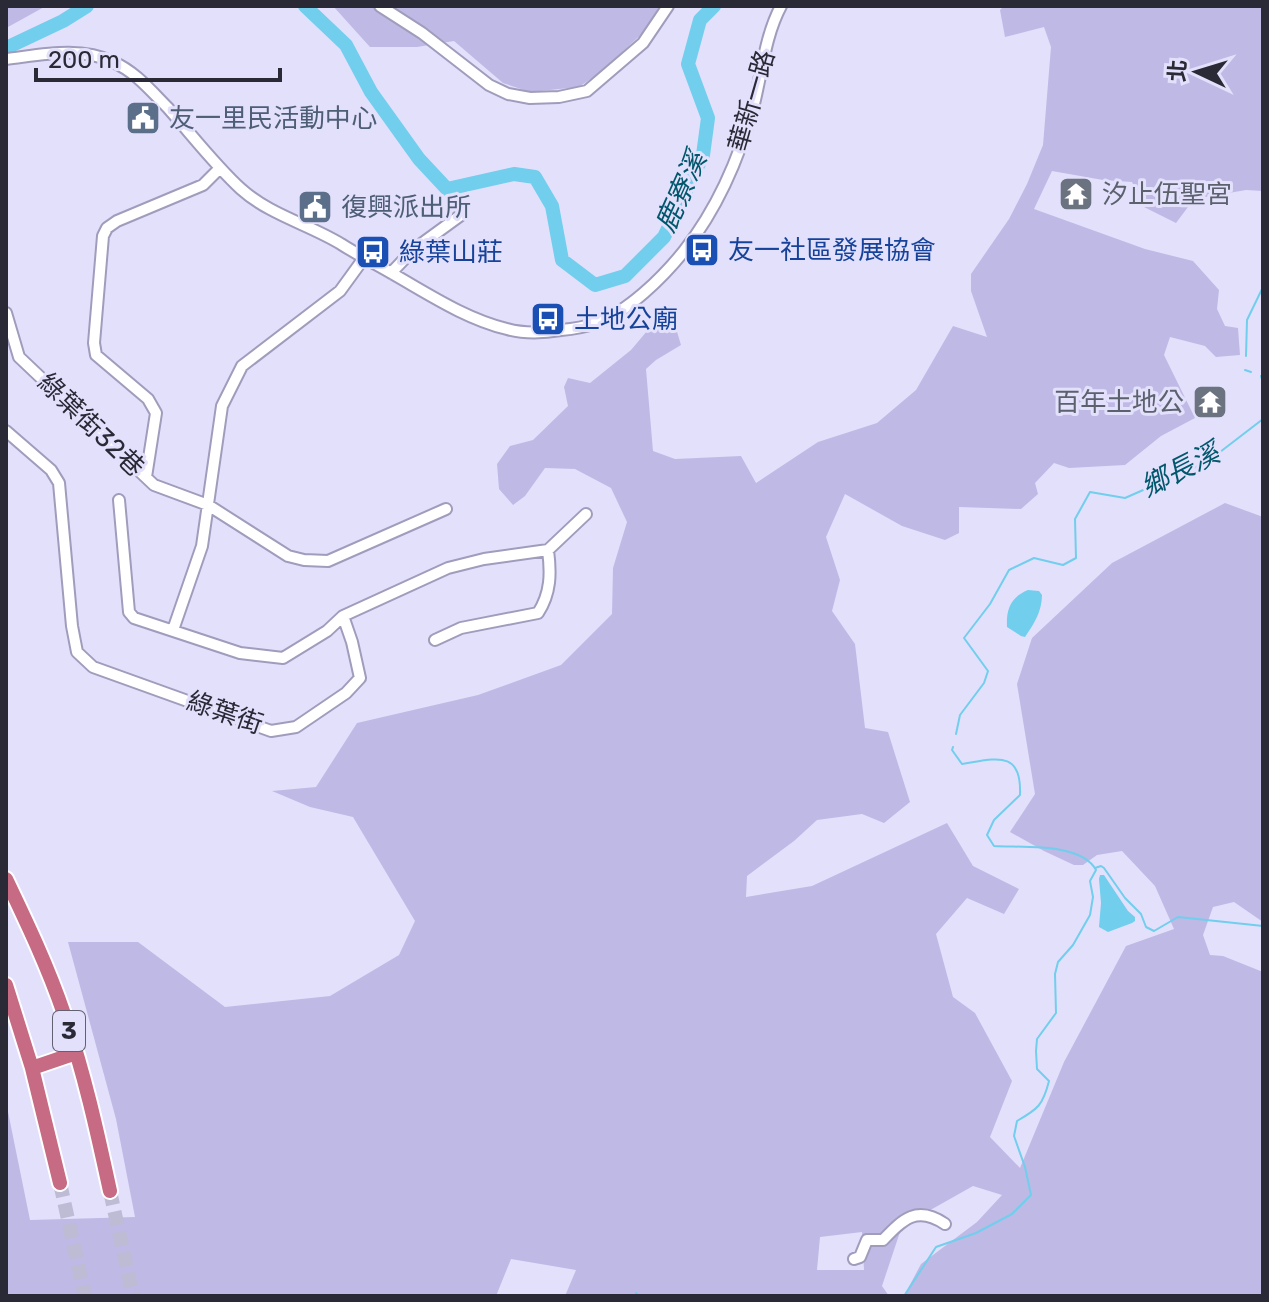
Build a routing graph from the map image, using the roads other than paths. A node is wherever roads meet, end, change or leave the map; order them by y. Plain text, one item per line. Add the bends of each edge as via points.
1 (380, 6) edge
2 (668, 6) edge
3 (781, 6) edge
4 (6, 59) edge
5 (220, 168) junction
6 (461, 215) dead end
7 (364, 258) junction
8 (391, 273) junction
9 (6, 313) edge
10 (6, 431) edge
11 (146, 477) junction
12 (119, 500) dead end
13 (208, 505) junction
14 (446, 509) dead end
15 (586, 514) dead end
16 (548, 550) junction
17 (343, 616) junction
18 (173, 630) junction
19 (435, 640) dead end
20 (6, 879) edge
21 (6, 985) edge
22 (76, 1053) junction
23 (32, 1068) junction
24 (60, 1183) tunnel mouth
25 (110, 1191) tunnel mouth
26 (945, 1224) dead end
27 (854, 1259) dead end

1 - 2 street via 489,85 530,98 587,91 643,43
3 - 8 street, 華新一路 via 726,181 683,252 627,306 578,328 509,330 449,306
4 - 5 street, 華新一路 via 68,53 113,61 140,79
5 - 7 street, 華新一路 via 251,198
5 - 11 street via 203,185 117,221 103,236 96,355 148,399 156,413
6 - 8 street
7 - 8 street, 華新一路
7 - 13 street via 340,291 242,366 222,406
9 - 11 street, 綠葉街32巷 via 19,357
10 - 17 street, 綠葉街 via 59,483 72,626 77,652 93,667 271,731 296,727 360,678
11 - 13 street, 綠葉街32巷
12 - 18 street via 129,612
13 - 14 street, 綠葉街32巷 via 288,556 328,561
13 - 18 street via 202,546
15 - 16 street
16 - 17 street via 448,568
16 - 19 street via 551,577 538,613 461,628
17 - 18 street via 283,658 240,653
20 - 22 highway, 3
21 - 23 highway, 3
22 - 23 highway
22 - 25 highway, 3
23 - 24 highway, 3
26 - 27 street via 933,1215 910,1216 883,1240 867,1240

